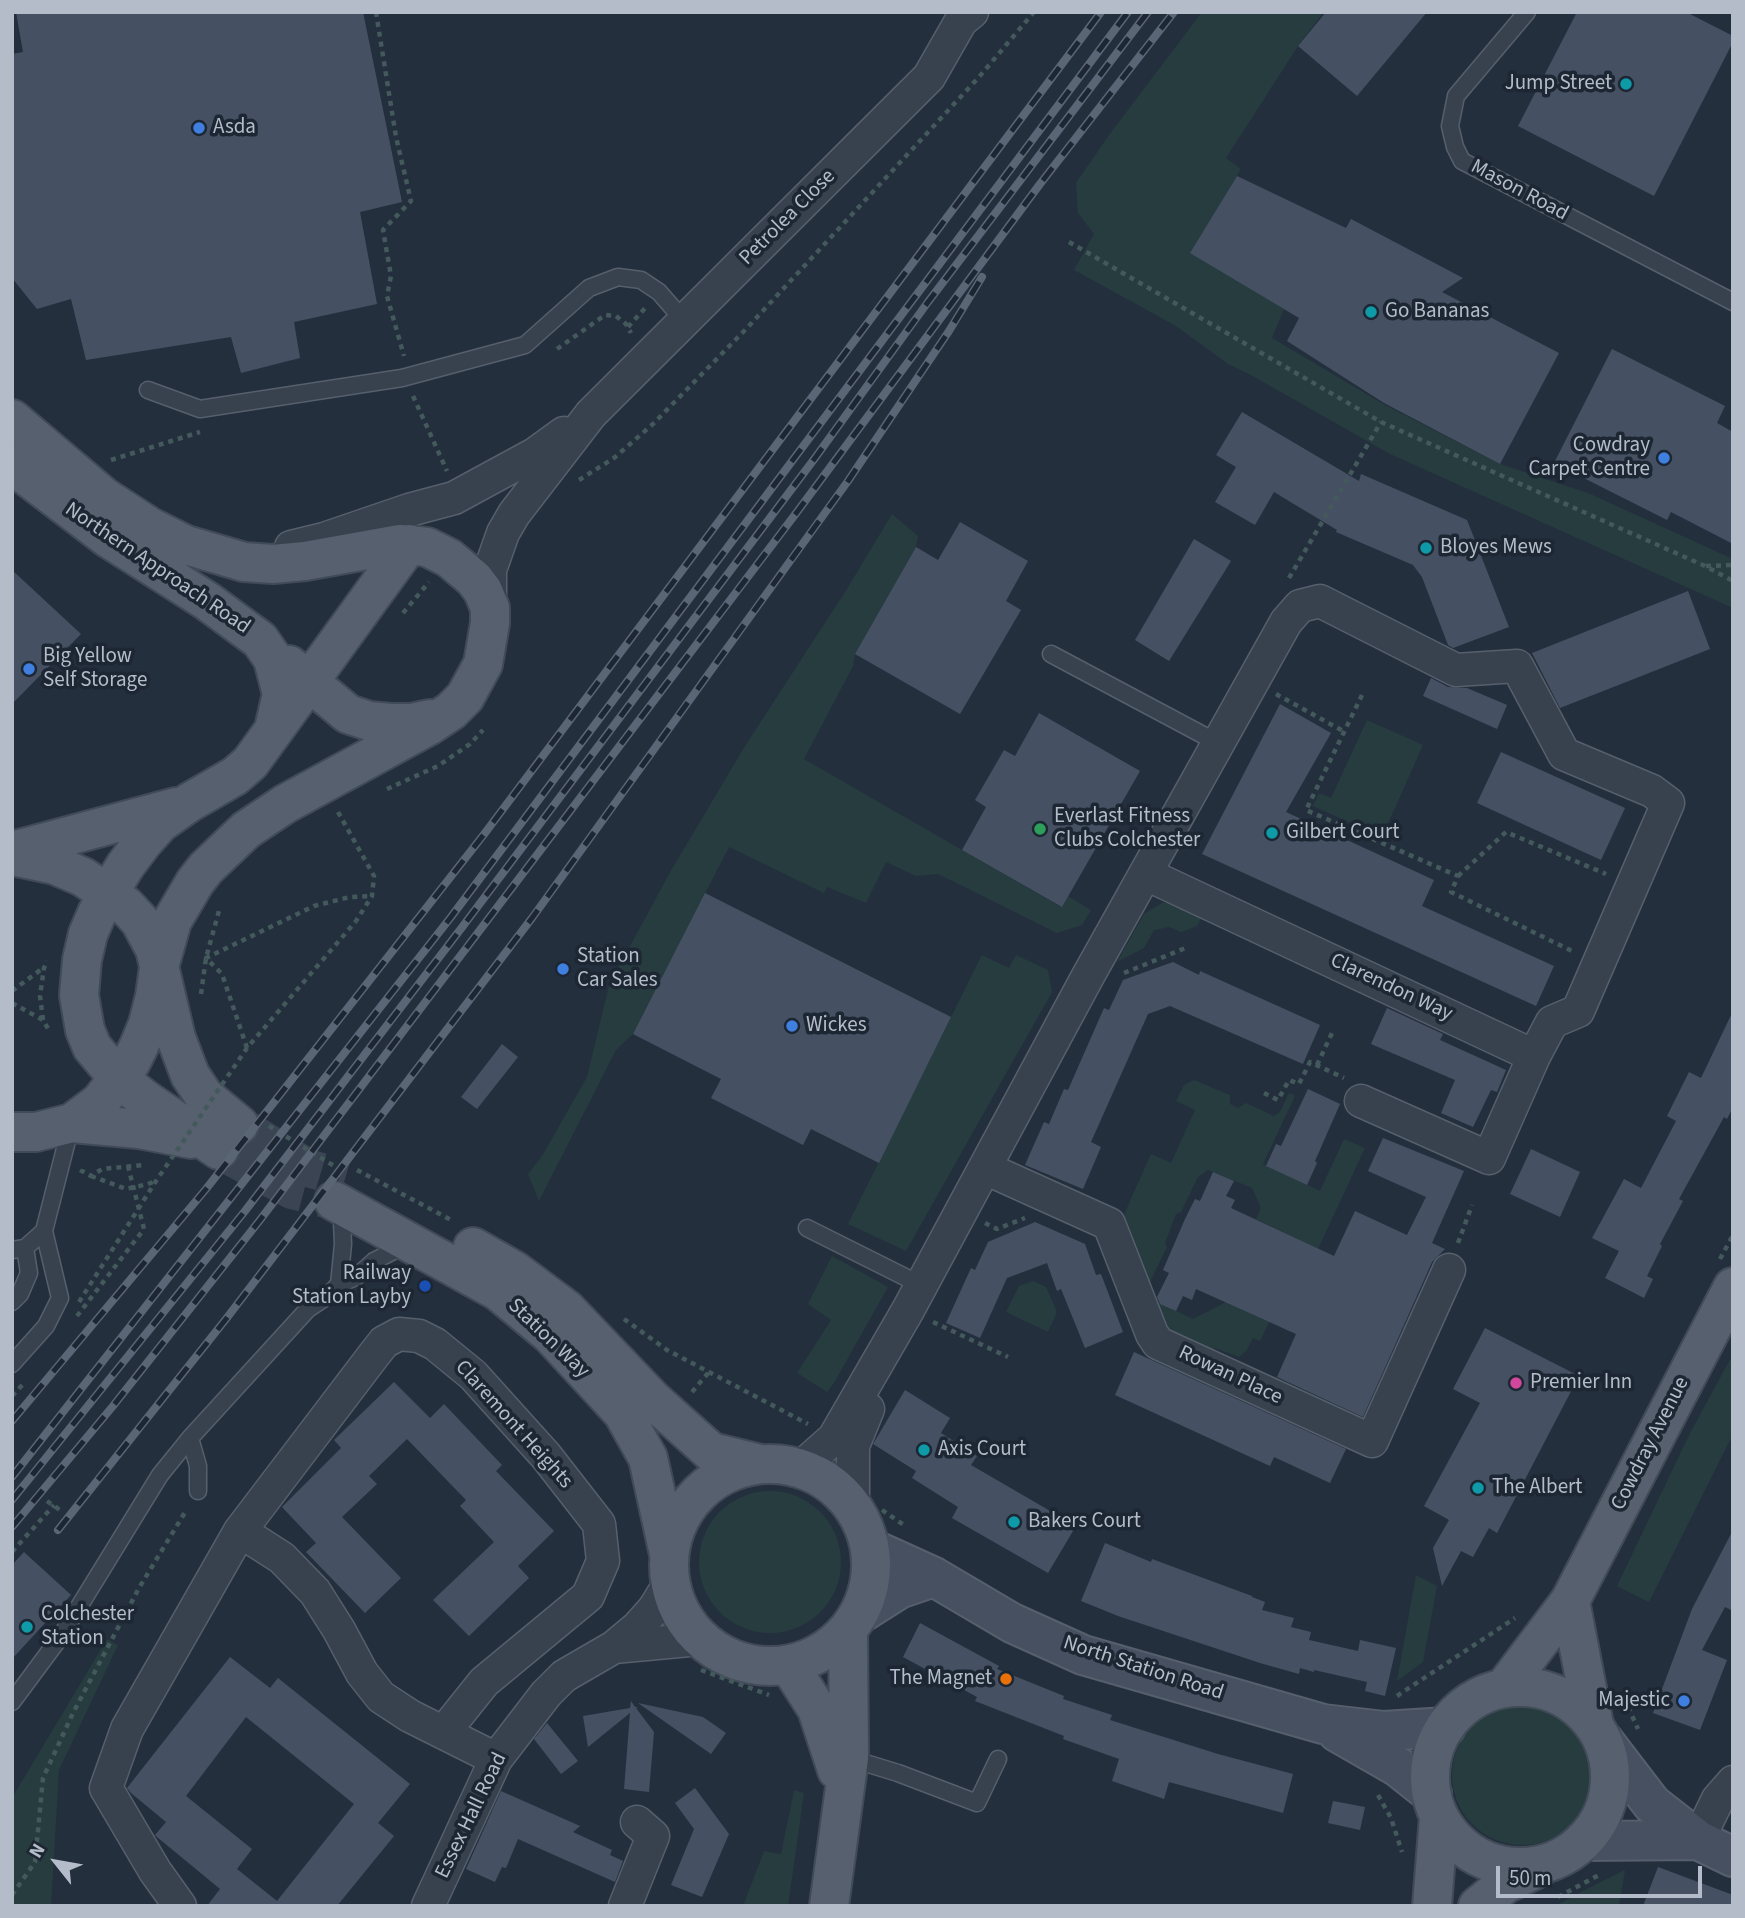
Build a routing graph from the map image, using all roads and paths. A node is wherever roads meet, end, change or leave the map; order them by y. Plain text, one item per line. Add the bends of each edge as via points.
1 (376, 12) edge
2 (1034, 12) edge
3 (1527, 12) edge
4 (963, 15) edge
5 (1069, 242) dead end
6 (1733, 302) edge
7 (685, 322) junction
8 (628, 342) dead end
9 (555, 350) dead end
10 (406, 362) dead end
11 (148, 390) dead end
12 (426, 396) dead end
13 (414, 400) junction
14 (402, 401) dead end
15 (591, 414) junction
16 (12, 419) edge
17 (1381, 422) junction
18 (210, 430) dead end
19 (105, 462) dead end
20 (12, 465) edge
21 (573, 484) dead end
22 (452, 488) junction
23 (409, 544) junction
24 (186, 545) junction
25 (1733, 565) edge
26 (1705, 566) junction
27 (1733, 581) edge
28 (490, 608) junction
29 (1286, 622) junction
30 (260, 640) junction
31 (1051, 654) dead end
32 (1253, 681) junction
33 (309, 683) junction
34 (1362, 695) dead end
35 (452, 711) junction
36 (491, 720) dead end
37 (274, 729) junction
38 (1343, 732) junction
39 (1218, 743) junction
40 (375, 794) dead end
41 (190, 802) junction
42 (350, 806) dead end
43 (337, 811) junction
44 (327, 817) dead end
45 (12, 854) edge
46 (1146, 874) junction
47 (1458, 876) junction
48 (1632, 886) junction
49 (109, 893) junction
50 (372, 897) junction
51 (220, 905) dead end
52 (1188, 947) dead end
53 (206, 958) junction
54 (1096, 962) junction
55 (1567, 962) dead end
56 (159, 967) junction
57 (202, 981) dead end
58 (12, 991) edge
59 (43, 1020) dead end
60 (1332, 1033) dead end
61 (247, 1048) junction
62 (1534, 1056) junction
63 (1317, 1065) junction
64 (1264, 1093) dead end
65 (97, 1101) junction
66 (1361, 1101) joint
67 (12, 1132) edge
68 (222, 1139) junction
69 (128, 1166) dead end
70 (985, 1168) junction
71 (82, 1171) dead end
72 (156, 1181) junction
73 (1039, 1192) junction
74 (343, 1197) junction
75 (1472, 1205) dead end
76 (962, 1212) junction
77 (807, 1228) dead end
78 (44, 1231) junction
79 (411, 1242) junction
80 (18, 1249) edge
81 (1449, 1270) joint
82 (339, 1284) junction
83 (1733, 1287) edge
84 (915, 1298) junction
85 (12, 1302) edge
86 (79, 1302) dead end
87 (618, 1314) dead end
88 (75, 1319) dead end
89 (1008, 1357) dead end
90 (12, 1364) edge
91 (32, 1372) dead end
92 (709, 1372) junction
93 (694, 1390) dead end
94 (12, 1396) edge
95 (190, 1438) junction
96 (834, 1438) junction
97 (760, 1464) junction
98 (800, 1468) junction
99 (198, 1491) joint
100 (47, 1501) dead end
101 (865, 1504) junction
102 (54, 1505) junction
103 (60, 1510) dead end
104 (907, 1527) dead end
105 (240, 1531) junction
106 (870, 1549) junction
107 (12, 1552) edge
108 (669, 1570) junction
109 (934, 1577) junction
110 (1570, 1601) junction
111 (853, 1622) junction
112 (614, 1647) junction
113 (699, 1654) junction
114 (1429, 1674) dead end
115 (781, 1681) junction
116 (1505, 1687) junction
117 (1623, 1695) dead end
118 (1391, 1700) dead end
119 (12, 1702) edge
120 (1323, 1724) junction
121 (1446, 1727) junction
122 (444, 1732) junction
123 (1598, 1732) junction
124 (1643, 1739) dead end
125 (849, 1758) junction
126 (496, 1759) junction
127 (998, 1759) dead end
128 (1733, 1782) edge
129 (845, 1799) junction
130 (1436, 1806) junction
131 (636, 1822) dead end
132 (1698, 1840) junction
133 (1583, 1841) junction
134 (1733, 1857) edge
135 (1551, 1861) junction
136 (1603, 1873) dead end
137 (12, 1895) edge
138 (1551, 1900) dead end
139 (180, 1906) edge
140 (428, 1906) edge
141 (625, 1906) edge
142 (829, 1906) edge
143 (1432, 1906) edge
144 (1478, 1906) edge

1 - 10 path via 411,201 383,230 391,276 387,296
2 - 21 path via 747,328 653,424 614,458
3 - 6 lane, Mason Road via 1456,96 1450,126 1462,161
4 - 7 street, Petrolea Close via 929,77
5 - 17 path
7 - 11 lane via 659,292 641,280 618,277 589,288 525,345 402,378 200,410
7 - 15 street, Petrolea Close
8 - 9 path via 631,334 626,324 606,315
12 - 13 path
13 - 14 path
13 - 22 path
15 - 22 street, Petrolea Close via 535,454
15 - 28 street, Petrolea Close via 503,533 490,570
16 - 24 main road, Northern Approach Road via 104,497
17 - 26 path
17 - 29 path via 1276,601
18 - 19 path
20 - 30 main road, Northern Approach Road via 108,538
22 - 23 street, Petrolea Close
22 - 24 street, Petrolea Close via 409,510 278,550 243,552
23 - 24 main road, Northern Approach Road via 272,564 244,562
23 - 28 main road via 441,552 463,569 483,591
23 - 33 main road
25 - 26 path
26 - 27 path
28 - 35 main road via 483,664
29 - 32 street
29 - 48 street via 1300,606 1320,601 1456,670 1517,666 1564,754 1653,791 1668,803
30 - 33 main road
30 - 37 main road, Northern Approach Road via 273,659 282,694
31 - 39 lane
32 - 38 path
32 - 39 street
33 - 35 main road via 348,714 369,721 411,723
33 - 37 main road
34 - 38 path
35 - 56 main road via 246,830 195,882 172,921
36 - 40 path via 470,744 438,766
37 - 41 main road via 242,770
38 - 47 path via 1306,810
39 - 46 street
41 - 45 main road
41 - 49 main road via 143,842
42 - 43 path
43 - 44 path
43 - 50 path via 374,876
45 - 49 main road via 64,868
46 - 54 street
46 - 62 street, Clarendon Way
47 - 48 path via 1506,832
47 - 55 path via 1451,892 1573,950
48 - 62 street via 1578,1011 1552,1022
49 - 56 main road via 127,906 149,933
49 - 65 main road via 88,934 79,995 92,1047
50 - 53 path via 314,906
50 - 61 path, bridge
51 - 53 path
52 - 54 path via 1123,973
53 - 57 path
53 - 61 path via 222,974
54 - 70 street
56 - 65 main road via 148,1024 131,1062
56 - 68 main road via 176,1038
58 - 59 path via 44,968
60 - 63 path
61 - 72 path, bridge
62 - 66 street via 1489,1158
63 - 64 path via 1310,1062 1299,1084 1289,1080 1278,1100
63 - 66 path via 1352,1082 1347,1093
65 - 67 main road via 36,1132
65 - 68 main road
65 - 68 main road via 139,1129
65 - 78 lane
69 - 88 path via 144,1229
70 - 73 street, Rowan Place
70 - 76 street
71 - 72 path, bridge via 125,1189
72 - 86 path, bridge
73 - 76 path via 1025,1218 997,1229
73 - 81 street, Rowan Place via 1109,1224 1158,1343 1372,1441
74 - 79 main road, Station Way
74 - 82 lane
74 - 97 main road, Station Way via 515,1271 566,1309 660,1407 711,1452
75 - 81 path
76 - 84 street
77 - 84 lane
78 - 80 lane
78 - 90 lane via 60,1298 46,1326
79 - 82 lane
79 - 108 main road, Station Way via 498,1291 535,1321 622,1413 648,1458
80 - 85 lane via 29,1273
82 - 95 lane via 308,1309
83 - 110 main road, Cowdray Avenue
84 - 89 path
84 - 96 street
84 - 101 street via 853,1446
87 - 92 path via 667,1350
91 - 94 path
92 - 93 path
92 - 96 path
95 - 99 lane via 198,1466
95 - 119 lane via 160,1475 61,1636
96 - 98 street
97 - 98 main road
97 - 108 main road via 736,1469 690,1503 676,1528
98 - 101 main road
99 - 137 path via 133,1600 43,1778 35,1862
100 - 102 path
101 - 104 path
101 - 106 main road
102 - 103 path
102 - 107 path
105 - 122 street via 282,1558 315,1592 381,1697
105 - 122 street, Claremont Heights via 384,1342 399,1334 419,1336 473,1375 599,1524 603,1561 588,1596 484,1682
105 - 139 street, Claremont Heights via 127,1729 106,1788
106 - 109 street, North Station Road
106 - 111 main road via 870,1584
108 - 112 street, Essex Hall Road via 654,1609
108 - 113 main road
109 - 111 street via 898,1590
109 - 120 street, North Station Road via 1012,1623 1083,1655
110 - 116 main road, Cowdray Avenue
110 - 123 main road
111 - 115 main road via 821,1653
111 - 125 main road
112 - 113 street, Essex Hall Road
112 - 126 street, Essex Hall Road via 564,1676
113 - 115 main road via 752,1666
113 - 115 path via 729,1679 764,1692
114 - 118 path
115 - 129 main road via 817,1709
116 - 121 main road via 1469,1703
116 - 123 main road via 1560,1696
117 - 124 path
120 - 121 street, North Station Road via 1384,1731
120 - 130 street, North Station Road via 1398,1767
121 - 130 main road via 1431,1775
122 - 126 street
123 - 132 street via 1652,1804
123 - 133 main road via 1610,1769 1608,1796
125 - 127 lane via 977,1804
125 - 129 main road
126 - 140 street, Essex Hall Road
128 - 132 street via 1718,1799
129 - 142 main road
130 - 135 main road via 1449,1832 1487,1860 1522,1867
130 - 143 main road
131 - 141 street via 653,1836
132 - 133 street
132 - 134 street
133 - 135 main road
135 - 144 main road via 1505,1884
136 - 138 path

